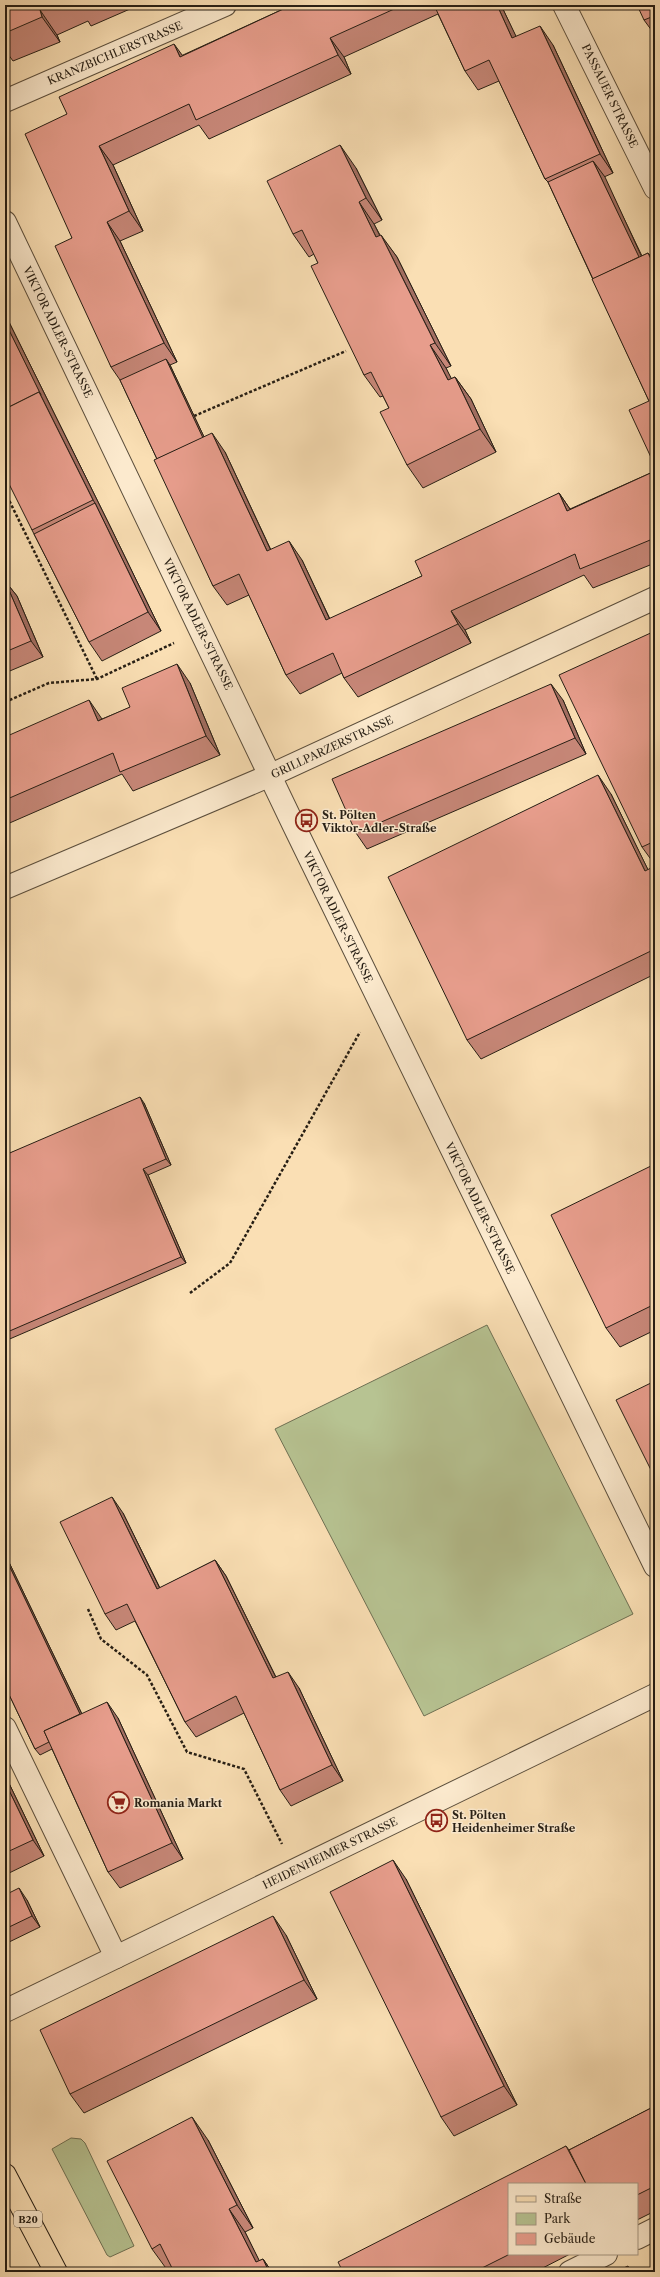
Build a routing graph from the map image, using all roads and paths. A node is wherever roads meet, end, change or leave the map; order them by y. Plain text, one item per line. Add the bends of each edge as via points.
1 (225, 5) edge
2 (564, 5) edge
3 (5, 101) edge
4 (655, 188) edge
5 (5, 222) edge
6 (346, 351) edge
7 (194, 416) edge
8 (5, 492) edge
9 (655, 598) edge
10 (201, 630) junction
11 (97, 679) junction
12 (5, 702) edge
13 (271, 775) junction
14 (5, 888) edge
15 (378, 1000) junction
16 (190, 1293) dead end
17 (655, 1566) edge
18 (88, 1609) dead end
19 (655, 1695) edge
20 (5, 1728) edge
21 (295, 1870) junction
22 (116, 1957) junction
23 (5, 2011) edge
24 (5, 2175) edge
25 (655, 2229) edge
26 (638, 2238) edge
27 (604, 2255) edge
28 (56, 2272) edge
29 (570, 2272) edge

1 - 3 street, KRANZBICHLERSTRASSE
2 - 4 street, PASSAUER STRASSE
5 - 10 street, VIKTOR ADLER-STRASSE
6 - 7 path
8 - 11 path
9 - 13 street, GRILLPARZERSTRASSE
10 - 11 path
10 - 13 street, VIKTOR ADLER-STRASSE
11 - 12 path via 49,683
13 - 14 street, GRILLPARZERSTRASSE
13 - 15 street, VIKTOR ADLER-STRASSE
15 - 16 path via 230,1263
15 - 17 street, VIKTOR ADLER-STRASSE
18 - 21 path via 101,1639 148,1675 187,1752 244,1769
19 - 21 street, HEIDENHEIMER STRASSE
20 - 22 street
21 - 22 street, HEIDENHEIMER STRASSE
22 - 23 street, HEIDENHEIMER STRASSE
24 - 28 main road, B20
25 - 26 street
27 - 29 street

